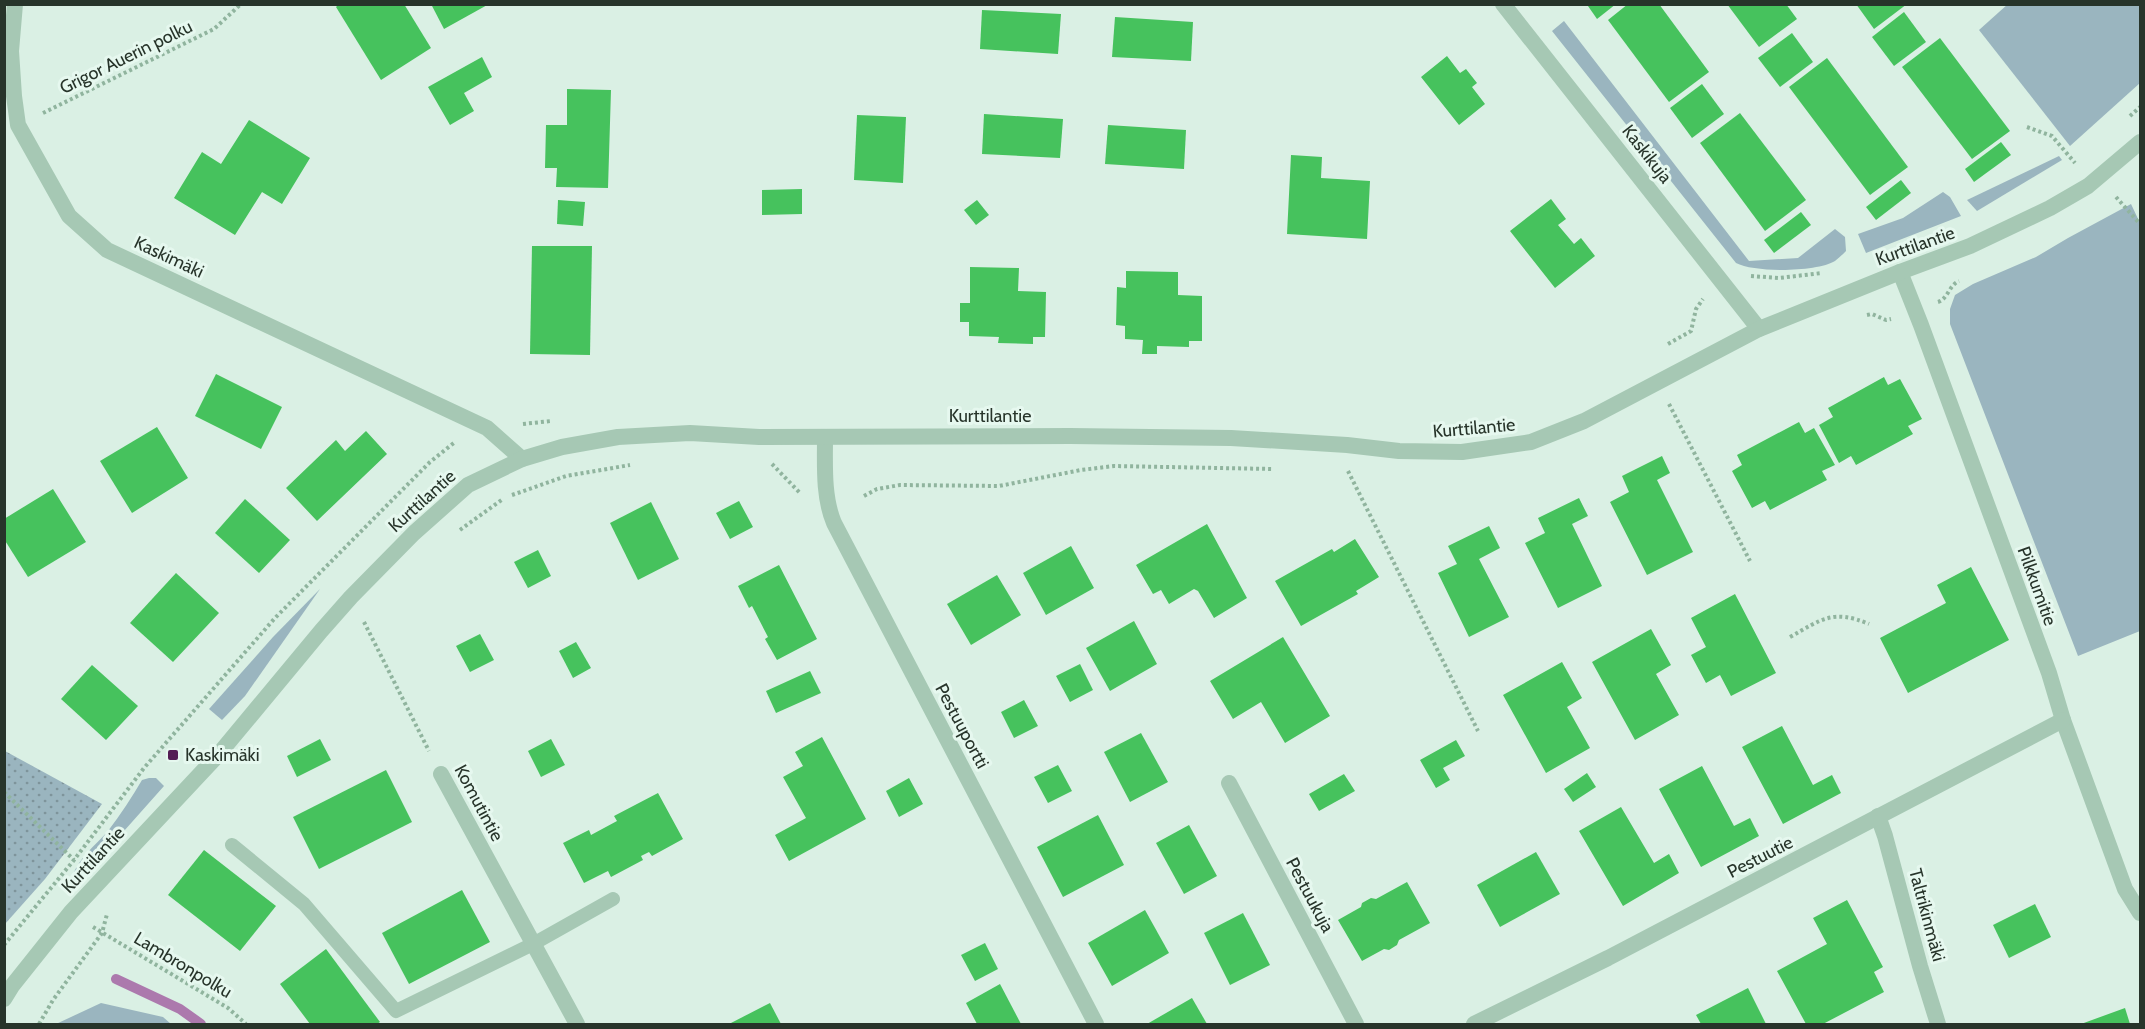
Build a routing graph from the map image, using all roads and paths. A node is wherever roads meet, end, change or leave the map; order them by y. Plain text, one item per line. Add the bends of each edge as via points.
1 (15, 4) edge
2 (241, 4) edge
3 (1503, 4) edge
4 (2140, 107) edge
5 (2124, 122) dead end
6 (18, 125) junction
7 (2027, 127) dead end
8 (2140, 142) edge
9 (2084, 157) dead end
10 (2075, 164) junction
11 (2066, 170) dead end
12 (2116, 197) dead end
13 (2140, 224) edge
14 (1828, 271) dead end
15 (1900, 272) junction
16 (1963, 279) dead end
17 (1725, 284) junction
18 (1914, 309) junction
19 (1760, 329) junction
20 (1663, 347) dead end
21 (1667, 401) dead end
22 (556, 420) dead end
23 (536, 422) dead end
24 (825, 437) junction
25 (459, 439) dead end
26 (1334, 444) junction
27 (522, 459) junction
28 (638, 464) dead end
29 (457, 532) dead end
30 (1750, 561) dead end
31 (1869, 624) dead end
32 (355, 627) dead end
33 (1790, 637) dead end
34 (2063, 720) junction
35 (1478, 731) dead end
36 (441, 774) joint
37 (1228, 783) dead end
38 (4, 792) edge
39 (1878, 816) junction
40 (232, 845) dead end
41 (74, 860) junction
42 (613, 898) dead end
43 (108, 906) dead end
44 (2140, 913) edge
45 (102, 933) junction
46 (533, 944) junction
47 (4, 945) edge
48 (4, 999) edge
49 (39, 1024) edge
50 (246, 1024) edge
51 (577, 1024) edge
52 (1096, 1024) edge
53 (1356, 1024) edge
54 (1474, 1024) edge
55 (1938, 1024) edge

1 - 6 street, Kaskimäki via 11,51
2 - 6 path, Grigor Auerin polku via 214,29
3 - 17 street, Kaskikuja
4 - 5 path
6 - 27 street, Kaskimäki via 69,216 107,250 487,428
7 - 10 path via 2052,136
8 - 15 street, Kurttilantie via 2088,186 2050,208 1970,246
9 - 10 path
10 - 11 path
12 - 13 path
14 - 17 path via 1779,278 1743,275
15 - 18 street, Pilkkumitie
15 - 19 street, Kurttilantie
16 - 18 path via 1955,282 1943,301
17 - 19 street, Kaskikuja
17 - 20 path via 1707,295 1696,309 1691,331
18 - 34 street, Pilkkumitie
19 - 26 street, Kurttilantie via 1584,421 1531,442 1462,452
21 - 30 path
22 - 23 path
24 - 26 street, Kurttilantie via 1231,438
24 - 27 street, Kurttilantie via 690,433 618,437
24 - 52 street, Pestuuportti via 829,510 834,523
25 - 41 path via 430,462 275,618 144,768
26 - 35 path
27 - 48 street, Kurttilantie via 468,485 414,532 351,597 218,755 71,912
28 - 29 path via 566,476 505,498
31 - 33 path via 1852,617 1828,617
32 - 36 path, Komutintie via 363,619
34 - 39 street, Pestuutie
34 - 44 street, Pilkkumitie via 2125,889
36 - 46 street, Komutintie
37 - 53 street, Pestuukuja
38 - 41 path
39 - 54 street, Pestuutie
39 - 55 street, Taltrikinmäki
40 - 46 lane via 304,904 396,1011
41 - 47 path
42 - 46 lane
43 - 45 path
45 - 49 path
45 - 50 path, Lambronpolku via 228,1008
46 - 51 street, Komutintie

